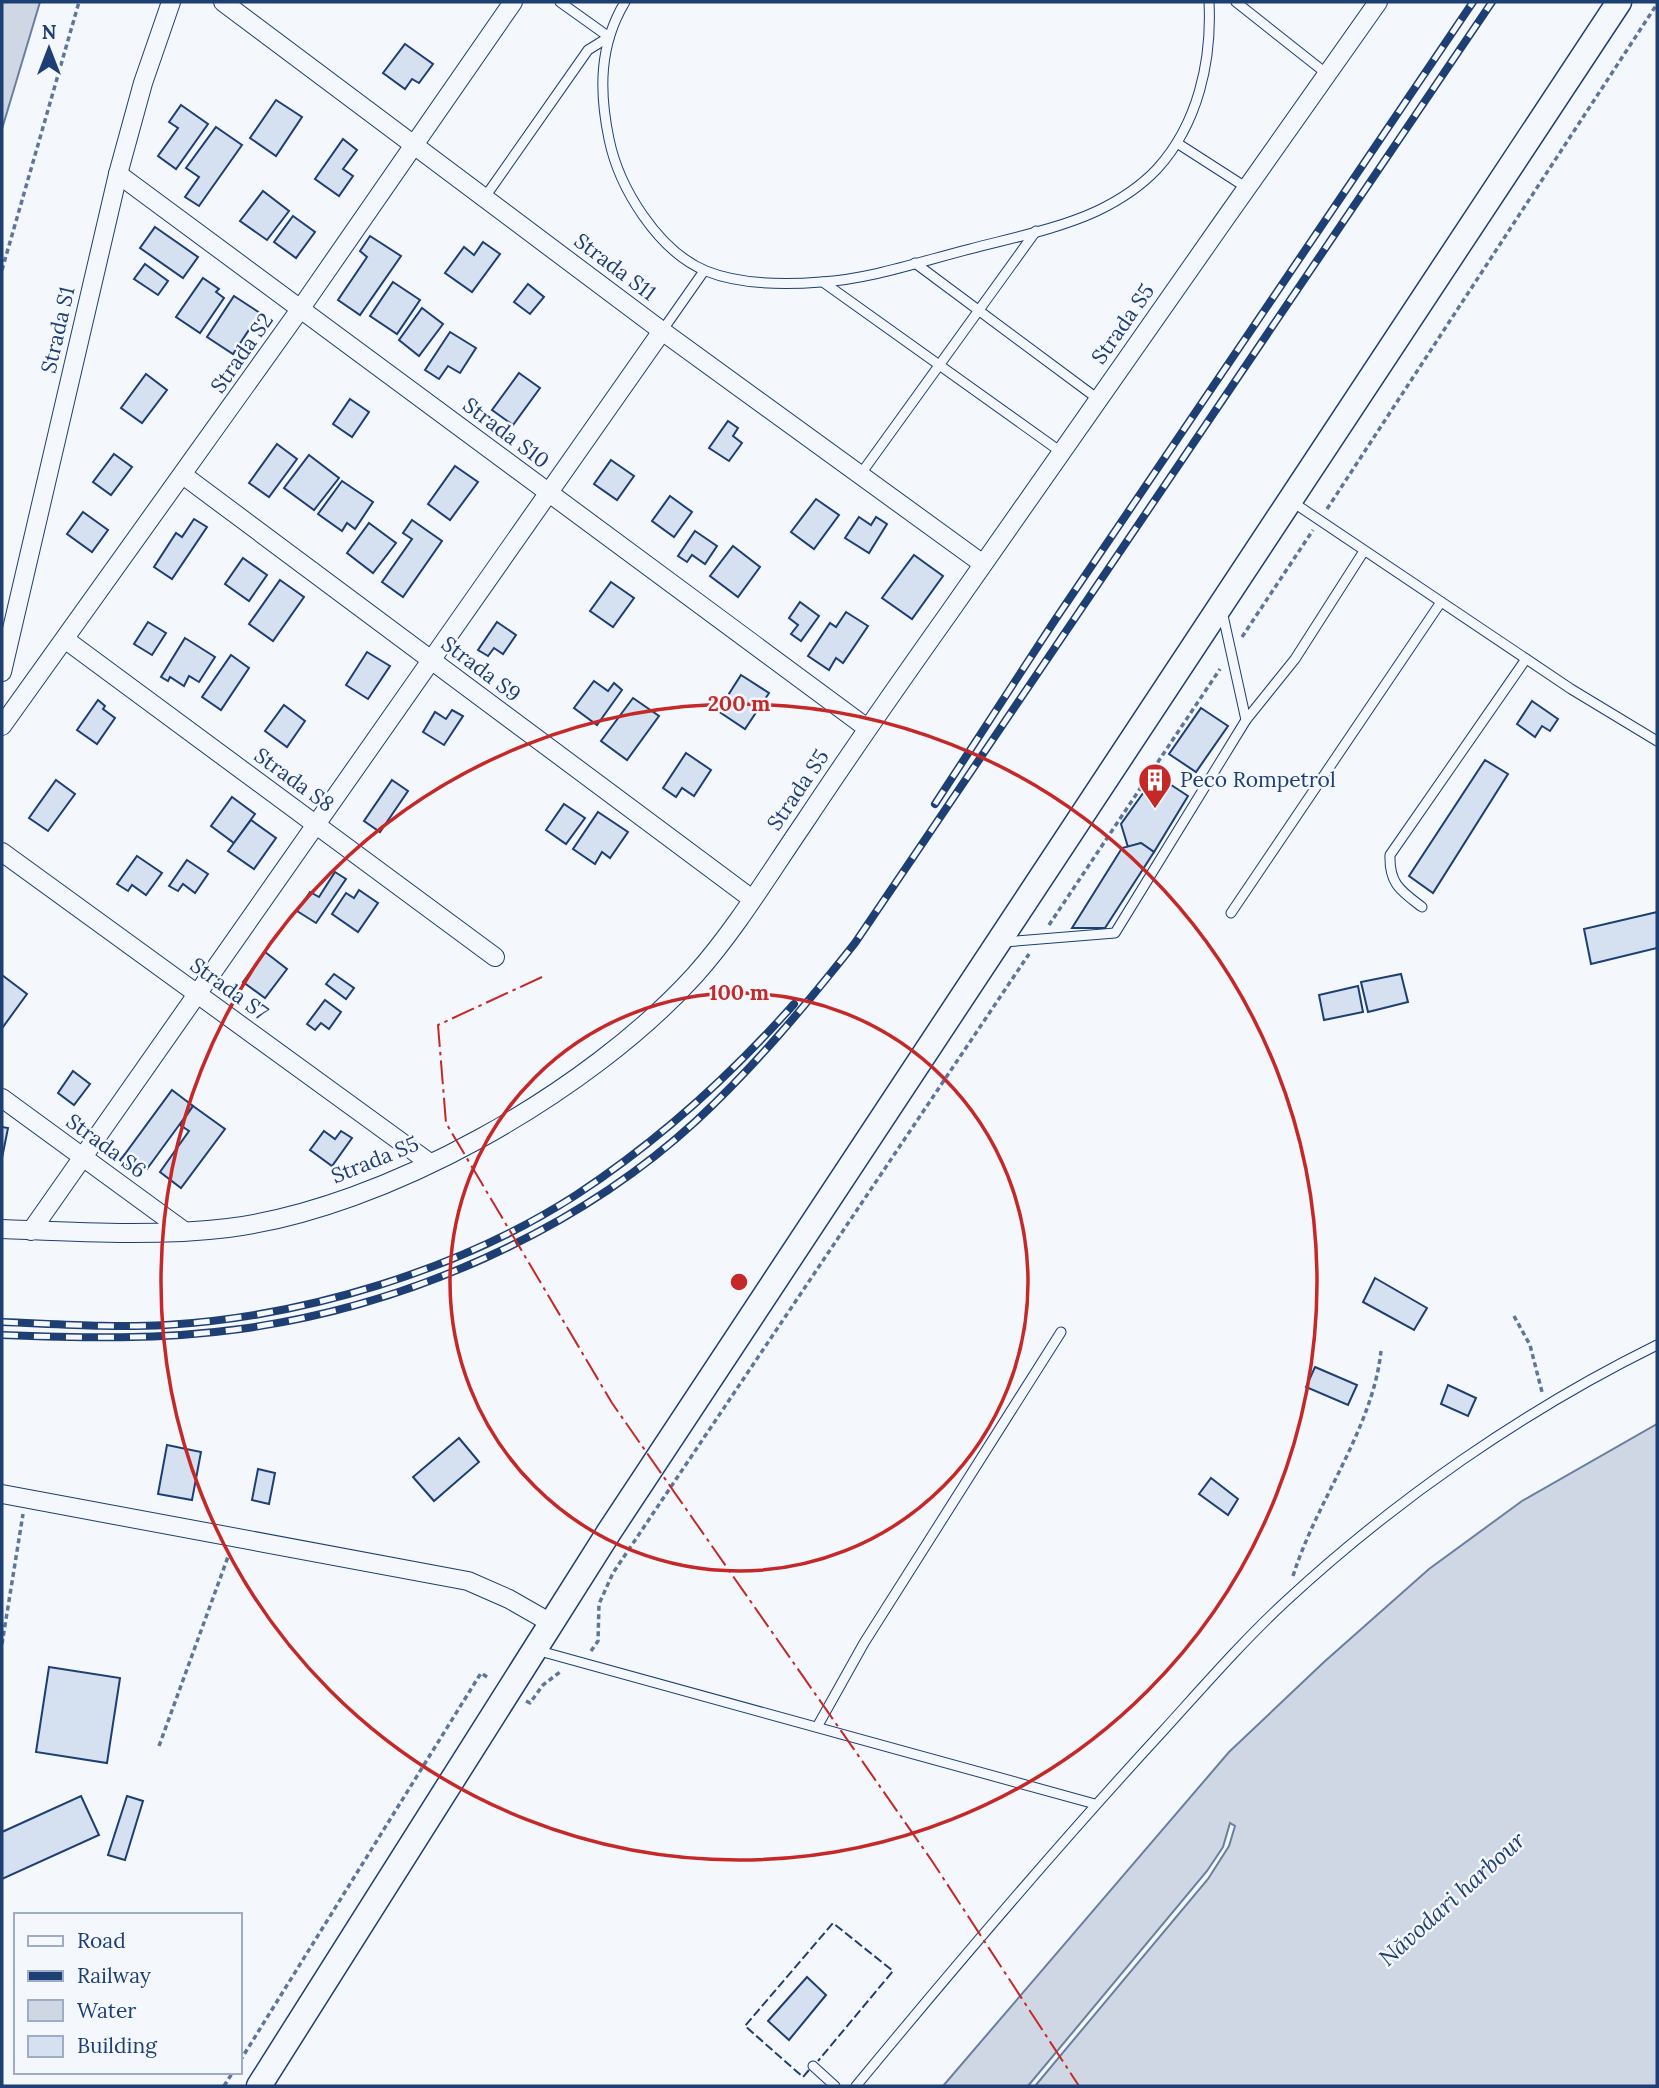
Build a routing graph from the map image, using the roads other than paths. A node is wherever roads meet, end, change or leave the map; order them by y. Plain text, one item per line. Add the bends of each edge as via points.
1 (171, 2) edge
2 (223, 2) edge
3 (513, 2) edge
4 (560, 2) edge
5 (625, 2) edge
6 (1209, 2) edge
7 (1236, 2) edge
8 (1378, 2) edge
9 (1619, 2) edge
10 (609, 37) junction
11 (1327, 74) junction
12 (414, 144) junction
13 (1177, 144) junction
14 (118, 174) junction
15 (1247, 188) junction
16 (485, 197) junction
17 (1036, 231) junction
18 (915, 263) junction
19 (704, 271) junction
20 (823, 282) junction
21 (301, 308) junction
22 (978, 311) junction
23 (662, 331) junction
24 (938, 367) junction
25 (1098, 399) junction
26 (1061, 452) junction
27 (183, 475) junction
28 (860, 475) junction
29 (548, 493) junction
30 (1289, 500) junction
31 (1364, 551) junction
32 (983, 564) junction
33 (1441, 602) junction
34 (1221, 605) junction
35 (66, 640) junction
36 (1526, 659) junction
37 (431, 660) junction
38 (2, 672) edge
39 (1246, 720) junction
40 (2, 726) edge
41 (867, 728) junction
42 (1657, 741) edge
43 (316, 825) junction
44 (2, 852) edge
45 (752, 899) junction
46 (1422, 907) dead end
47 (1231, 914) dead end
48 (996, 943) junction
49 (495, 957) dead end
50 (197, 994) junction
51 (2, 1098) edge
52 (83, 1157) junction
53 (430, 1163) junction
54 (2, 1229) edge
55 (31, 1231) junction
56 (184, 1231) junction
57 (1061, 1332) dead end
58 (1657, 1345) edge
59 (2, 1494) edge
60 (551, 1623) junction
61 (535, 1649) junction
62 (817, 1727) junction
63 (1095, 1804) junction
64 (813, 2066) dead end
65 (259, 2086) edge
66 (835, 2086) edge
67 (856, 2086) edge

1 - 14 street, Strada S1
2 - 12 street, Strada S11
3 - 12 street, Strada S2
4 - 10 lane
5 - 10 lane
6 - 13 lane via 1205,72
7 - 11 lane
8 - 11 street, Strada S5
9 - 30 main road
10 - 16 lane via 588,50
10 - 19 lane via 603,59 604,118 625,189 644,219
11 - 15 street, Strada S5
12 - 16 street, Strada S11
12 - 21 street, Strada S2
13 - 15 lane
13 - 17 lane via 1130,194 1094,212
14 - 21 street, Strada S10
14 - 38 street, Strada S1
15 - 25 street, Strada S5
16 - 23 street, Strada S11
17 - 18 lane
17 - 22 lane
18 - 20 lane
18 - 22 lane
19 - 20 lane via 751,281
19 - 23 lane
20 - 24 lane
21 - 27 street, Strada S2
21 - 29 street, Strada S10
22 - 24 lane
22 - 25 lane
23 - 28 street, Strada S11
23 - 29 street
24 - 26 lane
24 - 28 lane
25 - 26 street, Strada S5
26 - 32 street, Strada S5
27 - 35 street, Strada S2
27 - 37 street, Strada S9
28 - 32 street, Strada S11
29 - 37 street
29 - 41 street, Strada S10
30 - 31 lane
30 - 34 main road
31 - 33 lane
31 - 39 lane via 1295,659
32 - 41 street, Strada S5
33 - 36 lane
33 - 47 lane
34 - 39 lane
34 - 48 main road
35 - 40 street, Strada S2
35 - 43 street, Strada S8
36 - 42 lane
36 - 46 lane via 1390,855 1390,874 1401,891
37 - 43 street
37 - 45 street, Strada S9
39 - 48 lane via 1115,933
41 - 45 street, Strada S5
43 - 49 street, Strada S8
43 - 50 street
44 - 50 street, Strada S7
45 - 53 street, Strada S5 via 698,971 654,1017 595,1066 512,1119
48 - 60 main road
50 - 52 street
50 - 53 street, Strada S7
51 - 52 street, Strada S6
52 - 55 street
52 - 56 street, Strada S6
53 - 56 street, Strada S5 via 285,1217
54 - 55 street, Strada S5
55 - 56 street, Strada S5
57 - 62 lane via 864,1643
58 - 63 lane via 1542,1406 1387,1515 1285,1602
59 - 60 street via 468,1581
60 - 61 main road
61 - 62 lane
61 - 65 main road
62 - 63 lane
63 - 67 lane
64 - 66 lane

